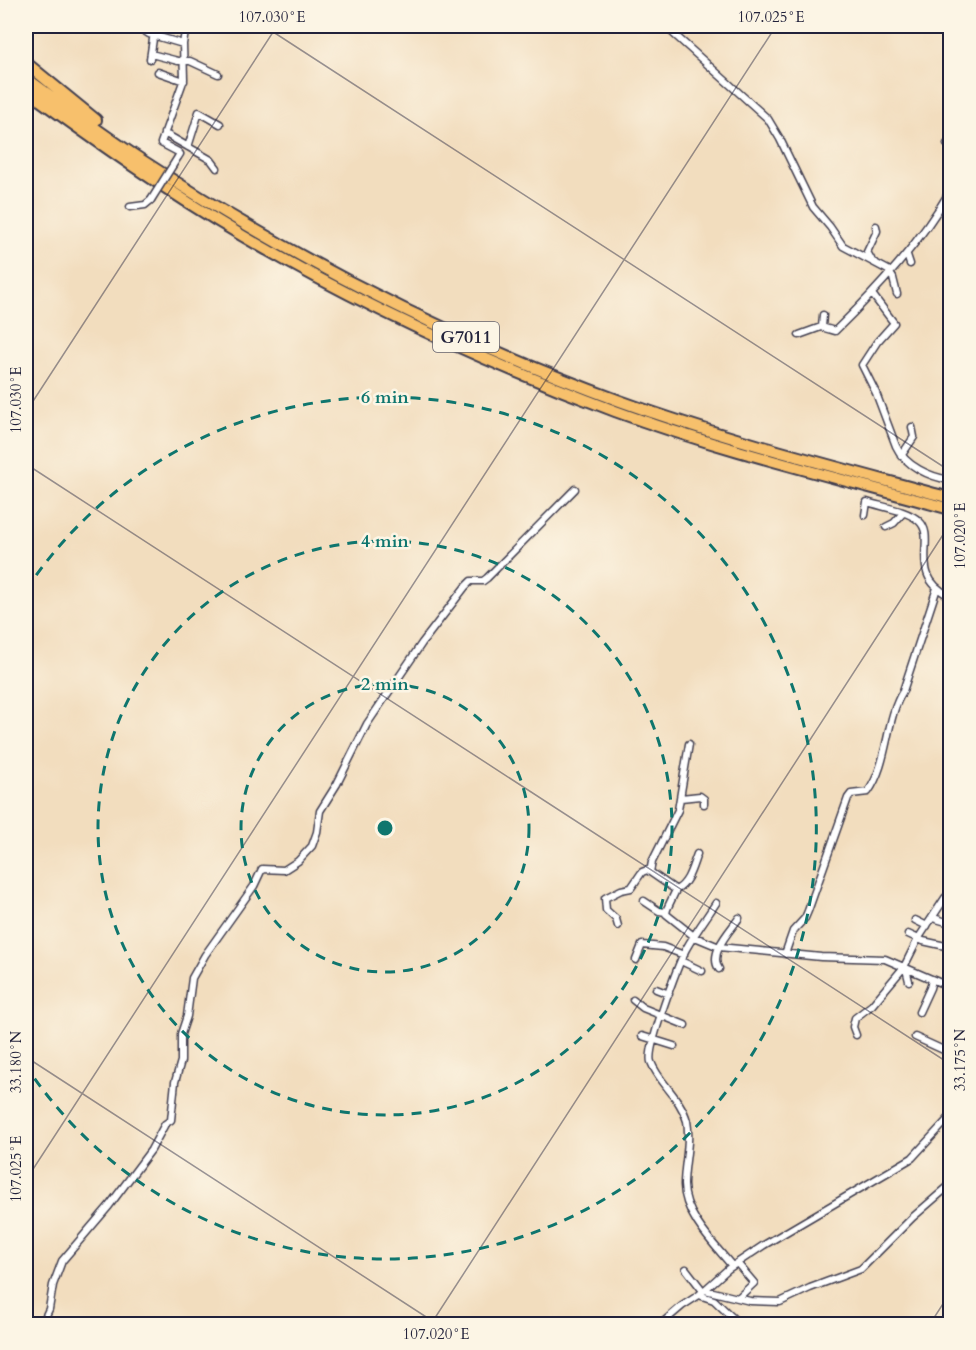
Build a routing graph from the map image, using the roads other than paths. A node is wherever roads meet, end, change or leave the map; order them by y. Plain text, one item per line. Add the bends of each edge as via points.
1 (137, 26) edge
2 (164, 26) edge
3 (187, 26) edge
4 (664, 26) edge
5 (200, 29) dead end
6 (156, 36) junction
7 (183, 44) junction
8 (183, 60) junction
9 (26, 63) edge
10 (158, 72) dead end
11 (218, 74) dead end
12 (26, 78) edge
13 (184, 81) junction
14 (26, 90) edge
15 (220, 124) dead end
16 (165, 133) junction
17 (188, 147) junction
18 (144, 162) junction
19 (217, 168) dead end
20 (951, 191) edge
21 (130, 207) dead end
22 (876, 226) dead end
23 (907, 255) junction
24 (871, 260) junction
25 (910, 264) dead end
26 (891, 274) junction
27 (872, 294) junction
28 (897, 294) dead end
29 (823, 315) dead end
30 (822, 327) junction
31 (799, 335) dead end
32 (912, 427) dead end
33 (901, 456) junction
34 (951, 480) edge
35 (575, 489) dead end
36 (951, 498) edge
37 (951, 509) edge
38 (903, 513) junction
39 (865, 515) dead end
40 (886, 527) dead end
41 (937, 588) junction
42 (951, 596) edge
43 (689, 744) dead end
44 (681, 798) junction
45 (704, 804) dead end
46 (697, 854) dead end
47 (650, 869) junction
48 (676, 890) junction
49 (951, 893) edge
50 (644, 901) dead end
51 (716, 903) dead end
52 (666, 912) junction
53 (739, 918) dead end
54 (933, 918) junction
55 (915, 920) dead end
56 (951, 923) edge
57 (618, 926) dead end
58 (927, 926) junction
59 (908, 934) dead end
60 (694, 936) junction
61 (918, 939) junction
62 (719, 947) junction
63 (951, 947) edge
64 (785, 954) junction
65 (682, 958) junction
66 (636, 960) dead end
67 (905, 968) junction
68 (719, 969) dead end
69 (702, 970) dead end
70 (932, 980) junction
71 (909, 981) dead end
72 (951, 987) edge
73 (656, 989) dead end
74 (669, 994) junction
75 (633, 1000) dead end
76 (919, 1012) dead end
77 (662, 1016) junction
78 (684, 1024) dead end
79 (856, 1035) dead end
80 (642, 1036) dead end
81 (915, 1037) dead end
82 (654, 1040) junction
83 (674, 1046) dead end
84 (951, 1053) edge
85 (951, 1118) edge
86 (951, 1185) edge
87 (735, 1264) junction
88 (687, 1269) dead end
89 (702, 1292) junction
90 (738, 1298) junction
91 (42, 1324) edge
92 (661, 1324) edge
93 (739, 1324) edge

1 - 6 street
2 - 6 street via 158,26
3 - 5 street
3 - 7 street
4 - 24 street via 768,119 813,207 843,246
6 - 7 street
6 - 8 street via 151,56
7 - 8 street
8 - 11 street
8 - 13 street
9 - 18 highway
10 - 13 street
12 - 18 highway, G7011
13 - 16 street
14 - 37 highway, G7011 via 110,151 242,235 407,323 616,411 714,443
15 - 17 street via 199,112
16 - 17 street
16 - 21 street, bridge via 162,143 180,154 148,204
17 - 19 street
18 - 36 highway, G7011 via 324,268 411,313 530,365 620,401 717,433
20 - 23 street
22 - 24 street via 867,252
23 - 25 street
23 - 26 street
24 - 26 street
26 - 27 street
26 - 28 street
27 - 30 street via 835,331
27 - 33 street via 894,323 862,365
29 - 30 street
30 - 31 street
32 - 33 street via 914,437
33 - 34 street via 932,476
35 - 91 street via 488,578 470,581 465,587 367,724 320,811 312,846 284,870 262,869 250,893 205,954 191,982 171,1120 109,1206 62,1261 50,1309
38 - 39 street via 867,502
38 - 40 street
38 - 41 street via 916,518 924,528 924,559
41 - 42 street
41 - 64 street via 873,783 868,792 848,798 808,911 793,931
43 - 44 street
44 - 45 street via 700,796
44 - 47 street
46 - 48 street via 684,885
47 - 48 street
47 - 57 street via 642,872 631,888 605,898 606,910
48 - 52 street
49 - 54 street
50 - 52 street
51 - 60 street
52 - 60 street
53 - 62 street
54 - 56 street
54 - 58 street
55 - 58 street
58 - 61 street
59 - 61 street
60 - 62 street
60 - 65 street
61 - 63 street
61 - 67 street
62 - 64 street
62 - 68 street via 715,960
64 - 67 street via 877,958
65 - 66 street via 663,947 642,945
65 - 69 street
65 - 74 street
67 - 70 street
67 - 71 street
67 - 79 street via 855,1018
70 - 72 street
70 - 76 street
73 - 74 street
74 - 77 street
75 - 77 street
77 - 78 street
77 - 82 street
80 - 82 street
81 - 84 street
82 - 83 street
82 - 87 street via 651,1062 686,1119 686,1199 702,1228
85 - 87 street via 912,1158
86 - 90 street via 913,1217 864,1268 780,1302
87 - 89 street
87 - 90 street via 754,1283
88 - 89 street
89 - 90 street
89 - 92 street
89 - 93 street via 723,1306

